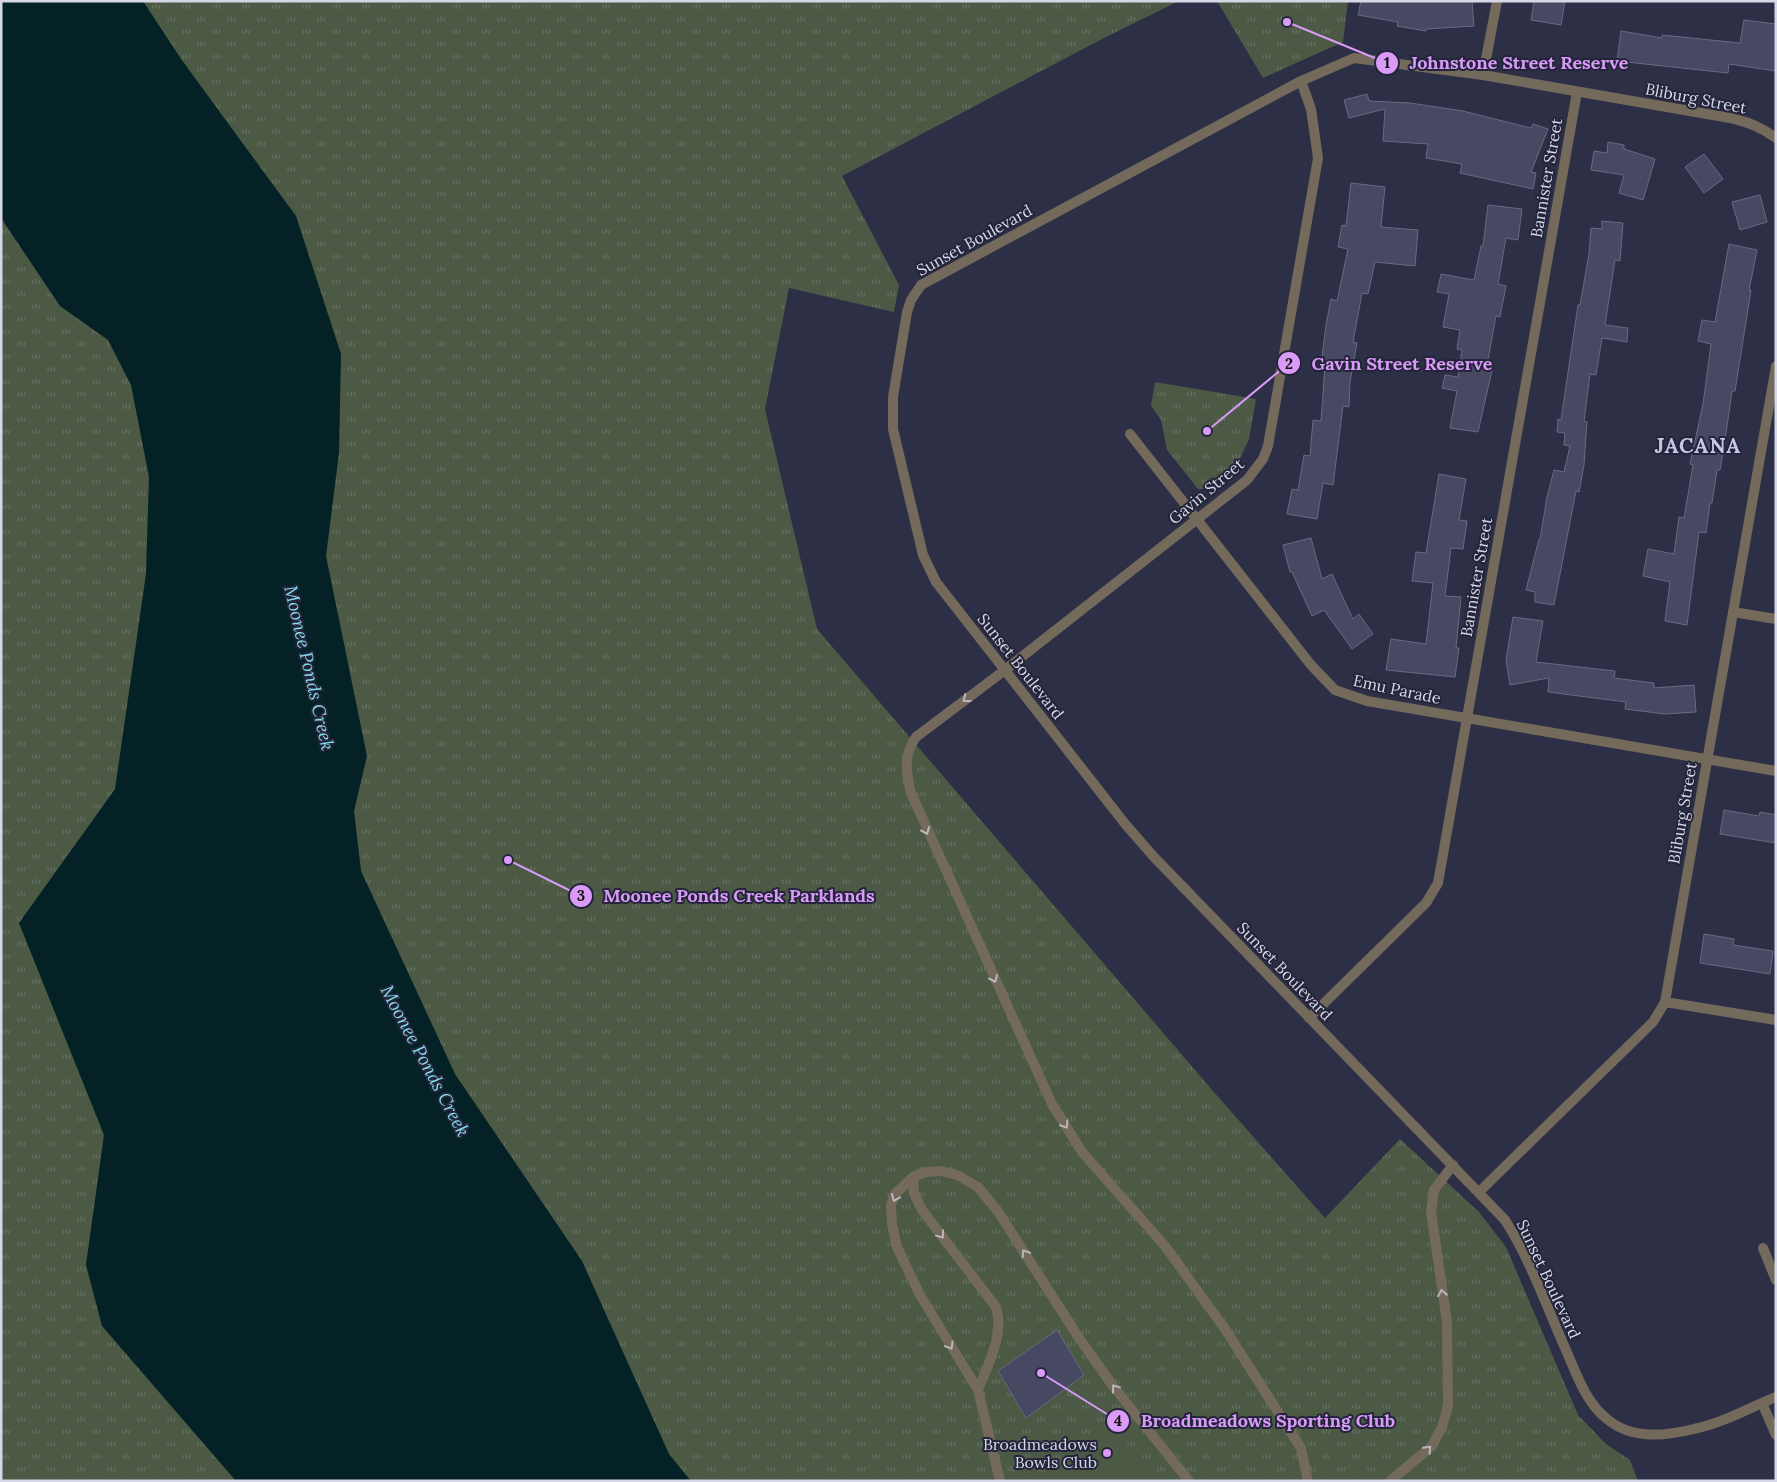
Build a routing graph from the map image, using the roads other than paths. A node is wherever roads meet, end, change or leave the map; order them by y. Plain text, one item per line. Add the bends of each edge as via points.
1 (1497, 1) edge
2 (1483, 74) junction
3 (1301, 81) junction
4 (1577, 92) junction
5 (1776, 138) edge
6 (1776, 366) edge
7 (1130, 434) dead end
8 (1197, 520) junction
9 (1733, 612) junction
10 (1776, 619) edge
11 (1005, 670) junction
12 (1467, 719) junction
13 (1707, 760) junction
14 (1776, 770) edge
15 (1665, 1002) junction
16 (1309, 1018) junction
17 (1776, 1020) edge
18 (1453, 1165) junction
19 (913, 1177) junction
20 (1479, 1192) junction
21 (1763, 1248) dead end
22 (1776, 1280) edge
23 (978, 1390) junction
24 (1776, 1397) edge
25 (1762, 1403) junction
26 (1776, 1435) edge
27 (1000, 1481) edge
28 (1190, 1481) edge
29 (1308, 1481) edge
30 (1390, 1481) edge

1 - 2 street
2 - 3 street, Sunset Boulevard via 1354,58
2 - 4 street, Sunset Boulevard
3 - 8 street, Gavin Street via 1313,117 1318,158 1268,446 1247,480
3 - 11 street, Sunset Boulevard via 929,280 916,290 911,300 892,419 923,555 936,582
4 - 5 street, Bliburg Street via 1749,122
4 - 12 street, Bannister Street
6 - 9 street, Bliburg Street
7 - 8 street, Emu Parade
8 - 11 street, Gavin Street
8 - 12 street, Emu Parade via 1311,665 1335,690 1367,701
9 - 10 street
9 - 13 street, Bliburg Street
11 - 16 street, Sunset Boulevard via 1126,825
11 -> 29 street, Gavin Street via 916,737 908,748 906,761 911,793 1052,1104 1082,1152 1165,1246 1226,1329 1301,1448
12 - 13 street, Emu Parade
12 - 16 street, Bannister Street via 1440,873 1434,891 1426,903
13 - 14 street, Emu Parade
13 - 15 street, Bliburg Street
15 - 17 street
15 - 20 street, Bliburg Street via 1653,1022
16 - 18 street, Sunset Boulevard
18 - 20 street, Sunset Boulevard
30 -> 18 street via 1432,1446 1448,1406 1447,1322 1431,1212 1434,1190
19 -> 23 street via 895,1194 891,1205 897,1247 920,1295
19 -> 23 street via 914,1193 922,1210 996,1307 1000,1319 995,1344
28 -> 19 street via 1113,1386 999,1213 978,1187 957,1175 941,1171
20 - 25 street, Sunset Boulevard via 1514,1235 1581,1385 1607,1420 1633,1433 1669,1434 1723,1420
21 - 22 street
23 - 27 street
24 - 25 street, Sunset Boulevard
25 - 26 street

